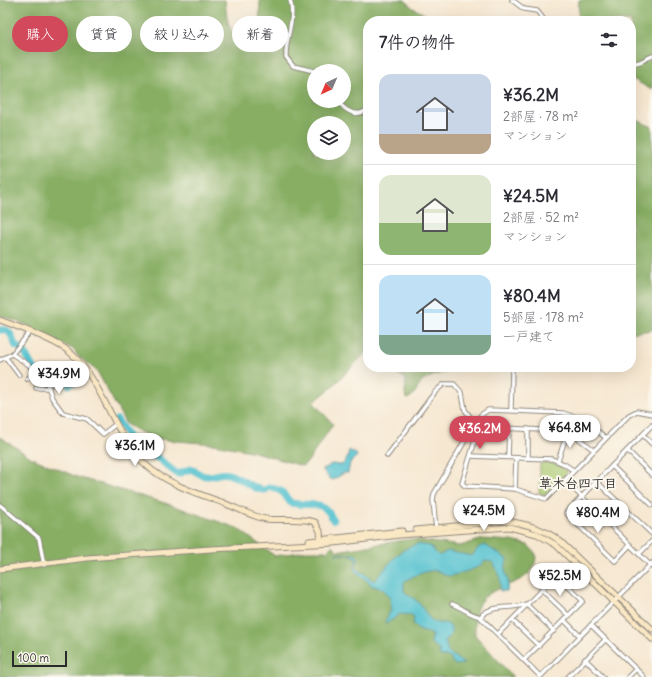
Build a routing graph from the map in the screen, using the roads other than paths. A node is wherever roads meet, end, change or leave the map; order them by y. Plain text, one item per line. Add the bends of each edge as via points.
1 (290, 0) edge
2 (512, 0) edge
3 (542, 16) edge
4 (652, 56) edge
5 (636, 63) edge
6 (307, 69) edge
7 (345, 108) edge
8 (363, 113) edge
9 (0, 320) edge
10 (30, 332) junction
11 (12, 354) junction
12 (6, 358) junction
13 (0, 360) edge
14 (512, 372) edge
15 (35, 373) junction
16 (19, 375) dead end
17 (27, 379) dead end
18 (50, 386) junction
19 (36, 388) dead end
20 (511, 410) junction
21 (652, 414) edge
22 (475, 423) junction
23 (116, 424) junction
24 (652, 425) edge
25 (509, 428) junction
26 (528, 429) junction
27 (567, 433) junction
28 (643, 435) junction
29 (606, 438) junction
30 (652, 444) edge
31 (594, 450) junction
32 (628, 451) junction
33 (387, 456) dead end
34 (471, 456) junction
35 (508, 457) junction
36 (516, 458) junction
37 (528, 458) junction
38 (558, 460) junction
39 (612, 466) junction
40 (573, 470) junction
41 (652, 475) edge
42 (564, 480) junction
43 (597, 482) junction
44 (515, 489) junction
45 (582, 497) junction
46 (0, 505) edge
47 (652, 505) edge
48 (436, 530) junction
49 (652, 534) edge
50 (321, 541) junction
51 (652, 541) edge
52 (630, 544) junction
53 (640, 554) junction
54 (44, 565) junction
55 (651, 565) edge
56 (0, 569) edge
57 (542, 590) junction
58 (619, 597) junction
59 (614, 601) junction
60 (452, 604) dead end
61 (527, 605) junction
62 (482, 616) junction
63 (568, 616) junction
64 (512, 620) junction
65 (564, 620) junction
66 (591, 625) junction
67 (652, 629) edge
68 (554, 631) junction
69 (498, 634) junction
70 (580, 636) junction
71 (652, 639) edge
72 (605, 640) junction
73 (539, 646) junction
74 (524, 660) junction
75 (585, 660) junction
76 (636, 669) junction
77 (540, 677) edge
78 (568, 677) edge
79 (603, 677) edge
80 (628, 677) edge
81 (644, 677) edge

1 - 6 street via 293,18 286,58 294,66
2 - 3 street via 524,9 538,11
4 - 5 street
7 - 8 street via 354,114
9 - 10 street
10 - 11 street
10 - 23 street via 62,346 77,359
11 - 12 street
11 - 15 street via 29,365
12 - 13 street
12 - 16 street
14 - 20 street
15 - 17 street
15 - 18 street
18 - 19 street
18 - 23 street via 52,398 63,413 87,419 103,434
20 - 22 street via 488,410
20 - 29 street via 574,416 594,427
21 - 29 street via 637,411 629,415
22 - 33 street via 465,410 459,388 454,384 444,384 435,392
22 - 48 street via 434,494
23 - 50 street via 138,458 165,480 265,519 315,522 319,527
24 - 28 street
25 - 26 street
25 - 34 street via 480,429
25 - 35 street
26 - 27 street
26 - 37 street
27 - 31 street via 576,436
27 - 38 street
28 - 30 street
28 - 32 street
29 - 31 street
31 - 40 street
32 - 39 street
32 - 41 street
34 - 35 street
34 - 44 street via 462,483 465,486
35 - 36 street
36 - 37 street
36 - 44 street
37 - 38 street
38 - 40 street
39 - 43 street
39 - 47 street
40 - 42 street
42 - 44 street via 546,499
42 - 45 street
43 - 45 street
43 - 49 street
45 - 52 street
45 - 52 street via 566,513 615,561
46 - 54 street via 39,538
48 - 50 street
48 - 58 street via 504,521 536,527 557,538
48 - 59 street via 509,527 537,534 556,545
50 - 54 street via 88,558
51 - 53 street
52 - 53 street
53 - 55 street
54 - 56 street
55 - 58 street
57 - 61 street
57 - 63 street
57 - 63 street via 556,575 583,601
58 - 59 street
58 - 67 street
59 - 66 street
59 - 71 street
60 - 62 street via 474,616
61 - 62 street via 488,610
61 - 64 street
61 - 68 street
62 - 69 street
63 - 65 street
64 - 69 street
64 - 73 street
65 - 68 street
65 - 70 street
66 - 70 street
66 - 72 street
68 - 73 street
69 - 74 street
70 - 77 street
72 - 75 street
72 - 76 street
73 - 74 street
74 - 77 street
75 - 78 street
75 - 79 street
76 - 80 street
76 - 81 street

